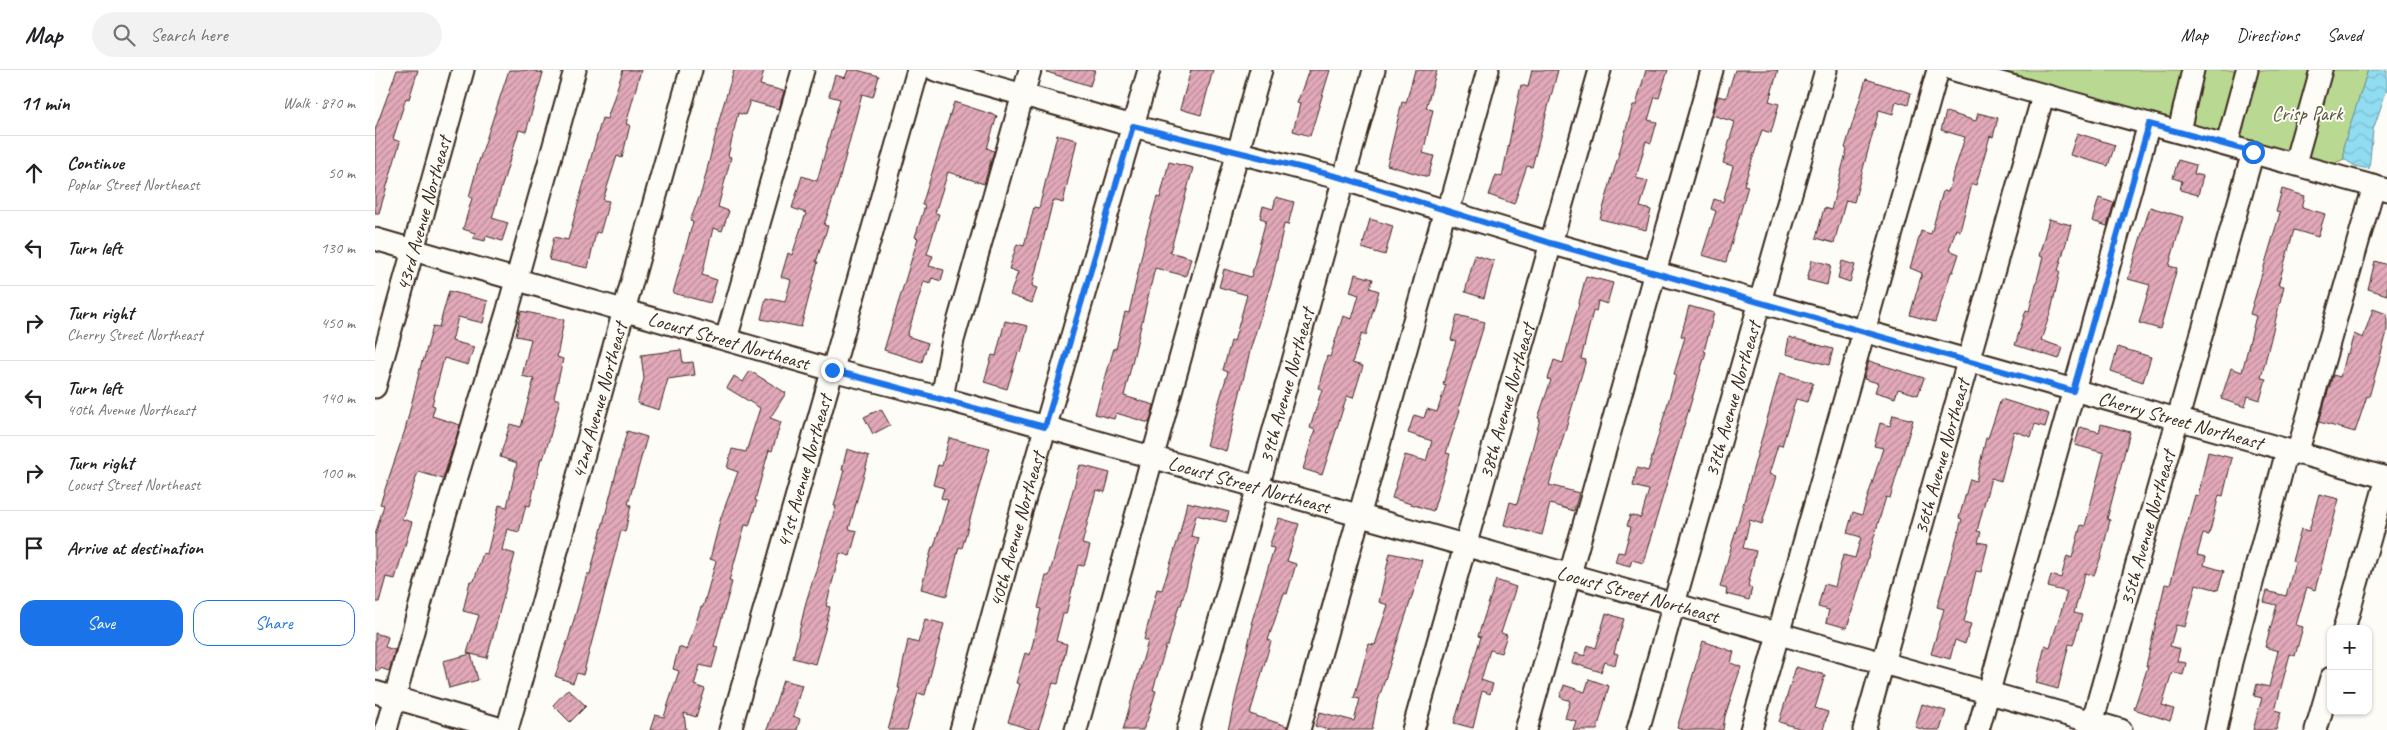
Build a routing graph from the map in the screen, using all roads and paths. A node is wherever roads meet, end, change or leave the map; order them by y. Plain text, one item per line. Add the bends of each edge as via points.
1 (463, 70) edge
2 (575, 70) edge
3 (691, 70) edge
4 (803, 70) edge
5 (918, 70) edge
6 (935, 70) edge
7 (1030, 70) edge
8 (1149, 70) edge
9 (1261, 70) edge
10 (1373, 70) edge
11 (1488, 70) edge
12 (1600, 70) edge
13 (1712, 70) edge
14 (1826, 70) edge
15 (1938, 70) edge
16 (1955, 70) edge
17 (2193, 70) edge
18 (2247, 70) edge
19 (2321, 70) edge
20 (1024, 94) junction
21 (2043, 96) junction
22 (2149, 124) junction
23 (1133, 126) junction
24 (2179, 131) junction
25 (2227, 144) junction
26 (1237, 152) junction
27 (2253, 152) junction
28 (2295, 163) junction
29 (1343, 178) junction
30 (2381, 188) edge
31 (1445, 210) junction
32 (375, 239) edge
33 (1550, 243) junction
34 (413, 249) junction
35 (1654, 272) junction
36 (517, 279) junction
37 (1759, 302) junction
38 (623, 310) junction
39 (1864, 331) junction
40 (726, 339) junction
41 (1968, 360) junction
42 (832, 370) junction
43 (375, 387) edge
44 (2073, 391) junction
45 (942, 398) junction
46 (2177, 421) junction
47 (1045, 427) junction
48 (2292, 452) junction
49 (1154, 458) junction
50 (2387, 478) edge
51 (1258, 487) junction
52 (1360, 516) junction
53 (1465, 545) junction
54 (1569, 576) junction
55 (1674, 606) junction
56 (2346, 625) edge
57 (1778, 634) junction
58 (1883, 663) junction
59 (1988, 692) junction
60 (2327, 692) edge
61 (385, 695) edge
62 (2091, 726) edge
63 (386, 730) edge
64 (506, 730) edge
65 (730, 730) edge
66 (961, 730) edge
67 (1076, 730) edge
68 (1188, 730) edge
69 (1299, 730) edge
70 (1413, 730) edge
71 (1526, 730) edge
72 (1639, 730) edge
73 (1751, 730) edge
74 (1864, 730) edge
75 (1978, 730) edge
76 (2121, 730) edge
77 (2216, 730) edge
78 (2316, 730) edge

1 - 34 street, 43rd Avenue Northeast
2 - 36 street
3 - 38 street, 42nd Avenue Northeast
4 - 40 street
5 - 42 street, 41st Avenue Northeast
6 - 20 street, Cherry Street Northeast
7 - 20 street
8 - 23 street, 40th Avenue Northeast
9 - 26 street
10 - 29 street, 39th Avenue Northeast
11 - 31 street via 1453,196
12 - 33 street, 38th Avenue Northeast
13 - 35 street
14 - 37 street, 37th Avenue Northeast
15 - 39 street
16 - 21 street
17 - 24 street
18 - 25 street
19 - 28 street
20 - 23 street, Cherry Street Northeast
20 - 45 street via 953,340
21 - 22 street
21 - 41 street, 36th Avenue Northeast
22 - 24 street
22 - 44 street
23 - 26 street, Cherry Street Northeast
23 - 47 street, 40th Avenue Northeast
24 - 25 street
25 - 27 street
26 - 29 street, Cherry Street Northeast
26 - 49 street
27 - 28 street
27 - 46 street, 35th Avenue Northeast
28 - 30 street
29 - 31 street, Cherry Street Northeast
29 - 51 street, 39th Avenue Northeast
30 - 48 street
31 - 33 street, Cherry Street Northeast
31 - 52 street
32 - 34 street, Locust Street Northeast
33 - 35 street, Cherry Street Northeast
33 - 53 street, 38th Avenue Northeast
34 - 36 street, Locust Street Northeast
34 - 43 street, 43rd Avenue Northeast
35 - 37 street, Cherry Street Northeast
35 - 54 street
36 - 38 street, Locust Street Northeast
36 - 61 street via 440,532
37 - 39 street, Cherry Street Northeast
37 - 55 street, 37th Avenue Northeast
38 - 40 street, Locust Street Northeast
38 - 64 street, 42nd Avenue Northeast
39 - 41 street, Cherry Street Northeast
39 - 57 street
40 - 42 street, Locust Street Northeast
41 - 44 street, Cherry Street Northeast
41 - 58 street, 36th Avenue Northeast
42 - 45 street, Locust Street Northeast
42 - 65 street, 41st Avenue Northeast
44 - 46 street, Cherry Street Northeast
44 - 59 street
45 - 47 street, Locust Street Northeast
46 - 48 street, Cherry Street Northeast
46 - 62 street, 35th Avenue Northeast
47 - 49 street, Locust Street Northeast
47 - 66 street, 40th Avenue Northeast
48 - 50 street, Cherry Street Northeast
48 - 77 street via 2231,662
49 - 51 street, Locust Street Northeast
49 - 67 street
50 - 56 street
51 - 52 street, Locust Street Northeast
51 - 68 street, 39th Avenue Northeast
52 - 53 street, Locust Street Northeast
52 - 69 street
53 - 54 street, Locust Street Northeast
53 - 70 street, 38th Avenue Northeast
54 - 55 street, Locust Street Northeast
54 - 71 street
55 - 57 street, Locust Street Northeast
55 - 72 street, 37th Avenue Northeast
57 - 58 street, Locust Street Northeast
57 - 73 street
58 - 59 street, Locust Street Northeast
58 - 74 street, 36th Avenue Northeast
59 - 62 street, Locust Street Northeast
59 - 75 street
60 - 78 street
61 - 63 street
61 - 64 street
62 - 76 street, Locust Street Northeast

